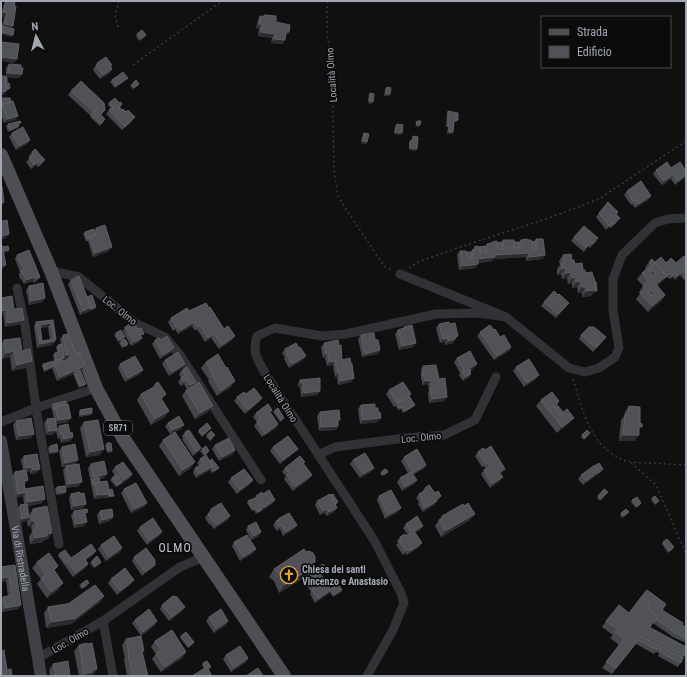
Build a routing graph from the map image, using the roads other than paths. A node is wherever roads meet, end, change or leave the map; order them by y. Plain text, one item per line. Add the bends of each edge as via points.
1 (1, 155) edge
2 (686, 218) edge
3 (51, 271) junction
4 (400, 274) road end
5 (16, 288) dead end
6 (506, 317) junction
7 (496, 377) dead end
8 (96, 388) junction
9 (36, 408) junction
10 (1, 422) edge
11 (1, 441) edge
12 (318, 455) junction
13 (260, 480) dead end
14 (59, 544) dead end
15 (204, 557) junction
16 (103, 621) junction
17 (38, 658) junction
18 (41, 676) edge
19 (113, 676) edge
20 (284, 676) edge
21 (367, 676) edge

1 - 3 main road, SR71
2 - 6 street via 655,223 622,254 613,279 613,310 619,348 615,356 599,368 585,372 569,368
3 - 8 main road, SR71
3 - 13 street, Loc. Olmo via 78,277 135,323 165,337 180,355
4 - 6 street
5 - 9 street via 25,325
6 - 12 street, Località Olmo via 480,313 436,314 346,334 322,336 275,328 257,336 254,347 257,359
7 - 12 street, Loc. Olmo via 475,420 444,435 335,447
8 - 9 street
8 - 15 main road, SR71 via 123,438
9 - 10 street
9 - 14 street
11 - 17 street, Via di Ristradella
12 - 21 street, Località Olmo via 374,540 404,603 393,630
15 - 16 street, Loc. Olmo via 180,567
15 - 20 main road, SR71
16 - 17 street, Loc. Olmo
16 - 19 street, Loc. Olmo
17 - 18 street, Via di Ristradella

